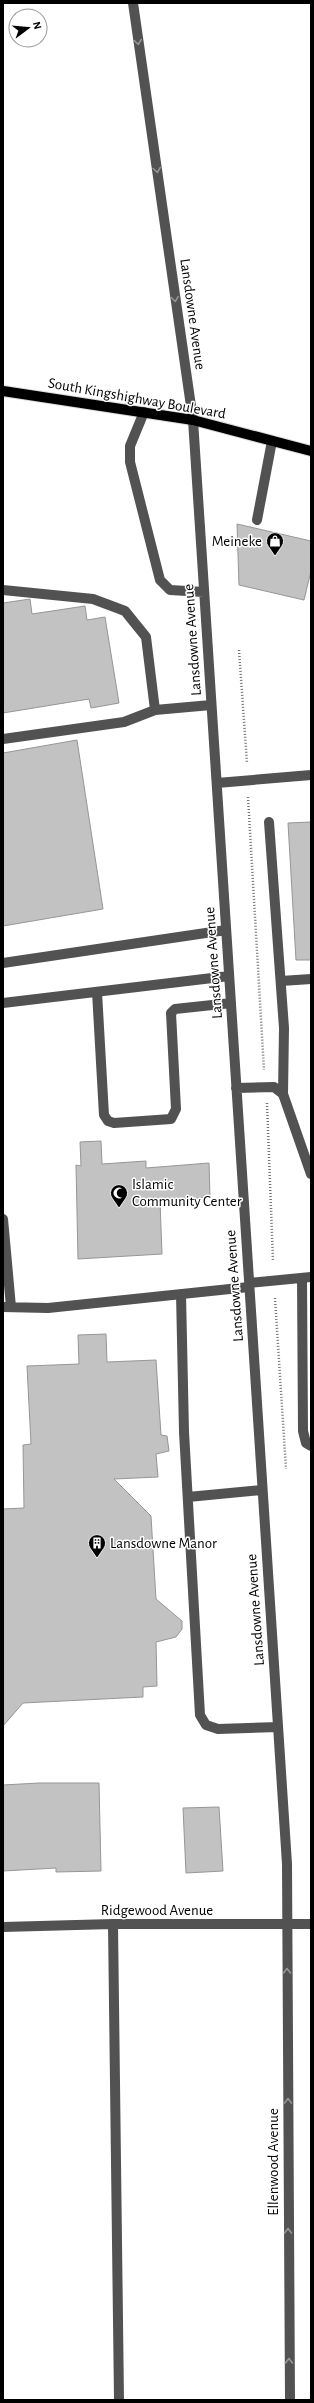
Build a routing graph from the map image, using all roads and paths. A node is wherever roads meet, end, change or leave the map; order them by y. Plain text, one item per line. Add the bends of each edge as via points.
1 (133, 3) edge
2 (3, 391) edge
3 (144, 412) junction
4 (193, 420) junction
5 (272, 441) junction
6 (311, 451) edge
7 (257, 520) dead end
8 (3, 590) edge
9 (204, 592) junction
10 (239, 650) dead end
11 (211, 705) junction
12 (155, 710) junction
13 (3, 739) edge
14 (247, 764) dead end
15 (311, 774) edge
16 (217, 783) junction
17 (247, 792) dead end
18 (269, 822) dead end
19 (226, 930) junction
20 (3, 963) edge
21 (229, 976) junction
22 (311, 979) edge
23 (281, 981) junction
24 (97, 992) junction
25 (3, 1003) edge
26 (231, 1003) junction
27 (264, 1076) dead end
28 (236, 1088) junction
29 (283, 1094) junction
30 (267, 1103) dead end
31 (311, 1174) edge
32 (3, 1219) edge
33 (273, 1261) dead end
34 (306, 1278) edge
35 (249, 1285) junction
36 (180, 1294) junction
37 (275, 1297) dead end
38 (7, 1307) edge
39 (311, 1446) edge
40 (286, 1469) dead end
41 (262, 1490) junction
42 (188, 1497) junction
43 (278, 1727) junction
44 (113, 1924) junction
45 (286, 1924) junction
46 (311, 1924) edge
47 (3, 1927) edge
48 (119, 2400) edge
49 (290, 2400) edge

1 -> 4 street, Lansdowne Avenue
2 - 3 main road, South Kingshighway Boulevard
3 - 4 main road, South Kingshighway Boulevard
3 - 9 street via 130,446 130,462 160,580 170,590
4 - 5 main road, South Kingshighway Boulevard
4 - 9 street, Lansdowne Avenue
5 - 6 main road, South Kingshighway Boulevard
5 - 7 street
8 - 12 street via 93,599 125,611 146,637
9 - 11 street, Lansdowne Avenue
10 - 14 path
11 - 12 street
11 - 16 street, Lansdowne Avenue
12 - 13 street via 124,722
15 - 16 street
16 - 19 street, Lansdowne Avenue
17 - 27 path
18 - 23 street
19 - 20 street
19 - 21 street, Lansdowne Avenue
21 - 24 street
21 - 26 street, Lansdowne Avenue
22 - 23 street
23 - 29 street via 284,1028
24 - 25 street
24 - 26 street via 104,1116 114,1123 171,1119 176,1109 171,1013 175,1009
26 - 28 street, Lansdowne Avenue
28 - 29 street via 274,1086
28 - 35 street, Lansdowne Avenue
29 - 31 street
30 - 33 path
32 - 38 street
34 - 35 street
34 - 39 street via 303,1431 306,1443
35 - 36 street
35 - 41 street, Lansdowne Avenue
36 - 38 street via 48,1308
36 - 42 street
37 - 40 path
41 - 42 street
41 - 43 street, Lansdowne Avenue
42 - 43 street via 200,1715 206,1725 218,1729
43 - 45 street, Lansdowne Avenue via 287,1864
44 - 45 street, Ridgewood Avenue
44 - 47 street, Ridgewood Avenue
44 - 48 street
45 - 46 street, Ridgewood Avenue
49 -> 45 street, Ellenwood Avenue

